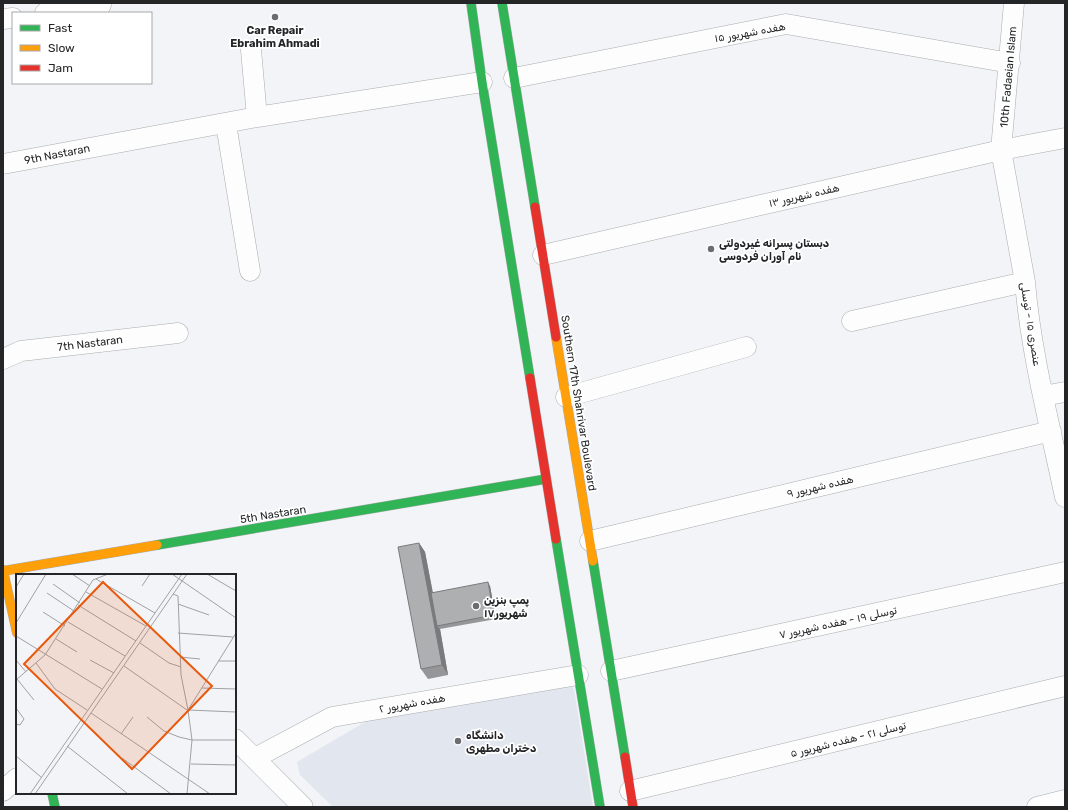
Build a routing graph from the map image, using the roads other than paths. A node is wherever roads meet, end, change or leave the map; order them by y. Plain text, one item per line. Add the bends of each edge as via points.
1 (471, 3) edge
2 (502, 3) edge
3 (1014, 3) edge
4 (101, 5) dead end
5 (52, 12) edge
6 (251, 50) dead end
7 (1010, 63) junction
8 (514, 78) junction
9 (482, 82) junction
10 (257, 118) junction
11 (226, 124) junction
12 (1065, 138) edge
13 (1001, 150) junction
14 (3, 164) edge
15 (543, 255) junction
16 (250, 271) dead end
17 (1025, 282) junction
18 (852, 321) dead end
19 (178, 333) dead end
20 (746, 347) dead end
21 (3, 359) edge
22 (1065, 392) edge
23 (1043, 396) junction
24 (566, 397) junction
25 (1051, 431) junction
26 (546, 479) junction
27 (1065, 497) edge
28 (590, 541) junction
29 (49, 568) edge
30 (3, 570) edge
31 (1065, 572) edge
32 (16, 575) edge
33 (16, 628) edge
34 (610, 671) junction
35 (578, 675) junction
36 (1065, 686) edge
37 (236, 740) edge
38 (254, 758) junction
39 (16, 779) edge
40 (3, 791) edge
41 (52, 794) edge
42 (632, 799) edge
43 (1065, 800) edge
44 (55, 807) edge
45 (303, 807) edge
46 (600, 807) edge
47 (1037, 807) edge

1 - 9 main road
2 - 8 main road, Southern 17th Shahrivar Boulevard
3 - 7 street, 10th Fadaeian Islam
4 - 5 street
6 - 10 street
7 - 8 street, هفده شهریور ۱۵ via 786,24
7 - 13 street, 10th Fadaeian Islam
8 - 15 main road, Southern 17th Shahrivar Boulevard
9 - 10 street, 9th Nastaran
9 - 26 main road
10 - 11 street, 9th Nastaran
11 - 14 street, 9th Nastaran
11 - 16 street
12 - 13 street, هفده شهریور ۱۳
13 - 15 street, هفده شهریور ۱۳
13 - 17 street, عنصری ۱۵ - توسلی
15 - 24 main road, Southern 17th Shahrivar Boulevard
17 - 18 street
17 - 23 street, عنصری ۱۵ - توسلی
19 - 21 street, 7th Nastaran via 21,351
20 - 24 street
22 - 23 street
23 - 25 street, عنصری ۱۵ - توسلی
24 - 28 main road, Southern 17th Shahrivar Boulevard
25 - 27 street, عنصری ۱۵ - توسلی
25 - 28 street, هفده شهریور ۹
26 - 29 main road, 5th Nastaran
26 - 35 main road
28 - 34 main road, Southern 17th Shahrivar Boulevard
29 - 30 main road, 5th Nastaran
30 - 32 street
30 - 33 main road
31 - 34 street, توسلی ۱۹ - هفده شهریور ۷
34 - 42 main road, Southern 17th Shahrivar Boulevard
35 - 38 street, هفده شهریور ۲ via 332,717
35 - 46 main road
36 - 42 street, توسلی ۲۱ - هفده شهریور ۵
37 - 38 street
38 - 45 street
39 - 40 street
41 - 44 main road
43 - 47 street

